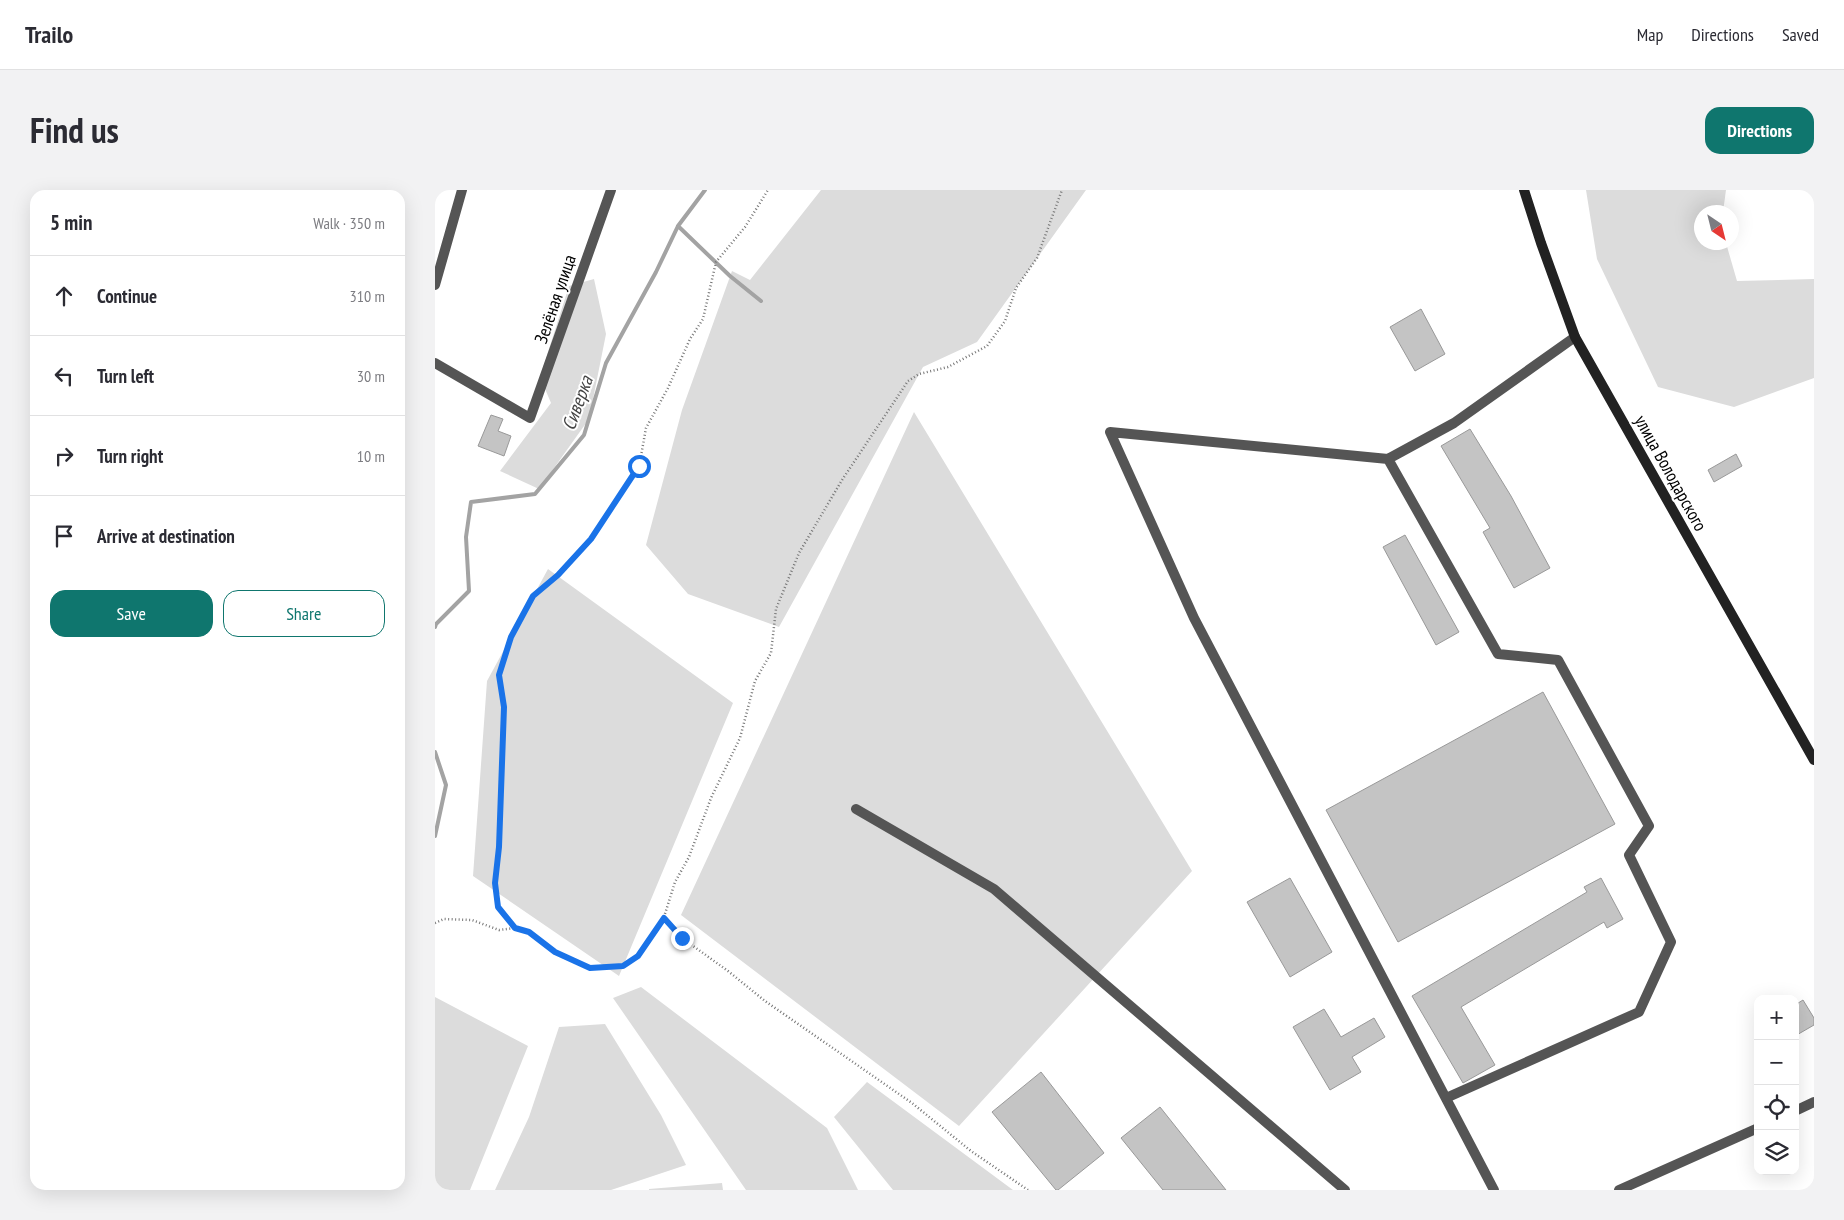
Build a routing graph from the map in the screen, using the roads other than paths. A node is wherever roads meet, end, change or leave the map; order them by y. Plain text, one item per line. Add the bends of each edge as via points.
1 (462, 190) edge
2 (611, 190) edge
3 (1524, 190) edge
4 (435, 285) edge
5 (1575, 337) junction
6 (435, 363) edge
7 (1388, 459) junction
8 (1814, 760) edge
9 (856, 809) dead end
10 (1446, 1098) junction
11 (1814, 1102) edge
12 (1799, 1109) edge
13 (1754, 1130) edge
14 (1345, 1190) edge
15 (1495, 1190) edge
16 (1619, 1190) edge

1 - 4 street
2 - 6 street, Зелёная улица via 530,418
3 - 5 main road, улица Володарского
5 - 7 street via 1454,423
5 - 8 main road, улица Володарского
7 - 10 street via 1497,654 1558,660 1649,826 1629,856 1671,942 1639,1012
7 - 10 street via 1110,432 1195,618
9 - 14 street via 994,889
10 - 15 street
11 - 12 street
13 - 16 street

